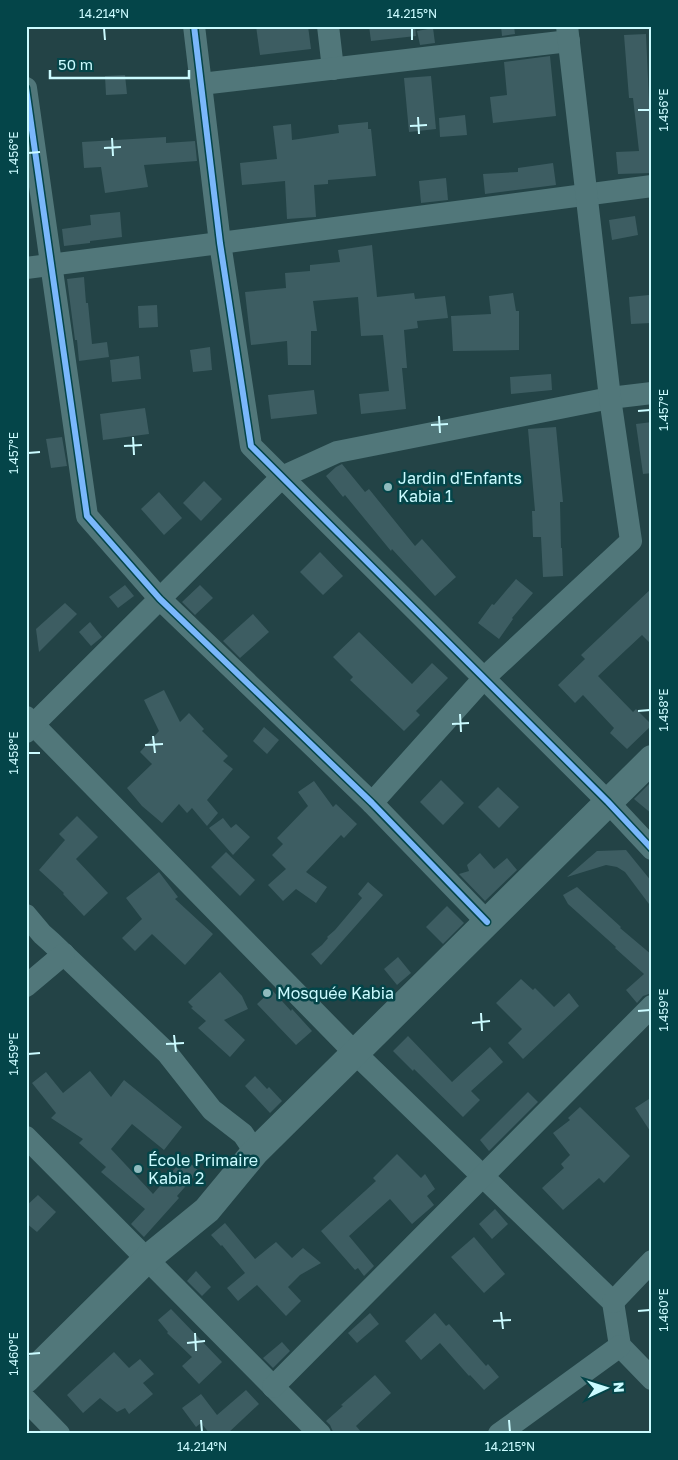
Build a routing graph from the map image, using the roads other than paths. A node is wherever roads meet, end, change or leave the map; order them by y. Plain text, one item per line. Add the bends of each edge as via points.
1 (194, 26) edge
2 (328, 26) edge
3 (568, 34) edge
4 (333, 69) junction
5 (201, 84) junction
6 (26, 88) edge
7 (652, 186) edge
8 (586, 195) junction
9 (220, 244) junction
10 (52, 264) junction
11 (26, 268) edge
12 (652, 393) edge
13 (610, 398) junction
14 (282, 477) junction
15 (160, 599) junction
16 (484, 678) junction
17 (29, 724) edge
18 (652, 758) edge
19 (608, 802) junction
20 (372, 803) junction
21 (652, 849) edge
22 (26, 915) edge
23 (487, 922) junction
24 (64, 954) junction
25 (26, 986) edge
26 (652, 1006) edge
27 (355, 1053) junction
28 (26, 1137) edge
29 (254, 1152) junction
30 (483, 1176) junction
31 (147, 1259) junction
32 (652, 1262) edge
33 (613, 1302) junction
34 (620, 1346) junction
35 (26, 1379) edge
36 (652, 1379) edge
37 (273, 1387) junction
38 (26, 1400) edge
39 (59, 1434) edge
40 (320, 1434) edge
41 (499, 1434) edge

1 - 5 street
2 - 4 street
3 - 4 street
3 - 8 street
4 - 5 street
5 - 9 street
6 - 10 street
7 - 8 street
8 - 9 street
8 - 13 street
9 - 10 street
9 - 14 street via 251,446
10 - 11 street
10 - 15 street via 87,516
12 - 13 street
13 - 14 street via 337,452
13 - 16 street via 631,541
14 - 15 street
14 - 16 street
15 - 17 street
15 - 20 street
16 - 19 street
16 - 20 street
17 - 27 street
18 - 19 street
19 - 21 street
19 - 23 street
20 - 23 street
22 - 24 street
23 - 27 street
24 - 25 street
24 - 29 street via 167,1053 212,1110 243,1134
26 - 30 street
27 - 29 street
27 - 30 street
28 - 31 street
29 - 31 street via 207,1210
30 - 33 street
30 - 37 street
31 - 35 street
31 - 37 street
32 - 33 street
33 - 34 street
34 - 36 street
34 - 41 street
37 - 40 street
38 - 39 street

